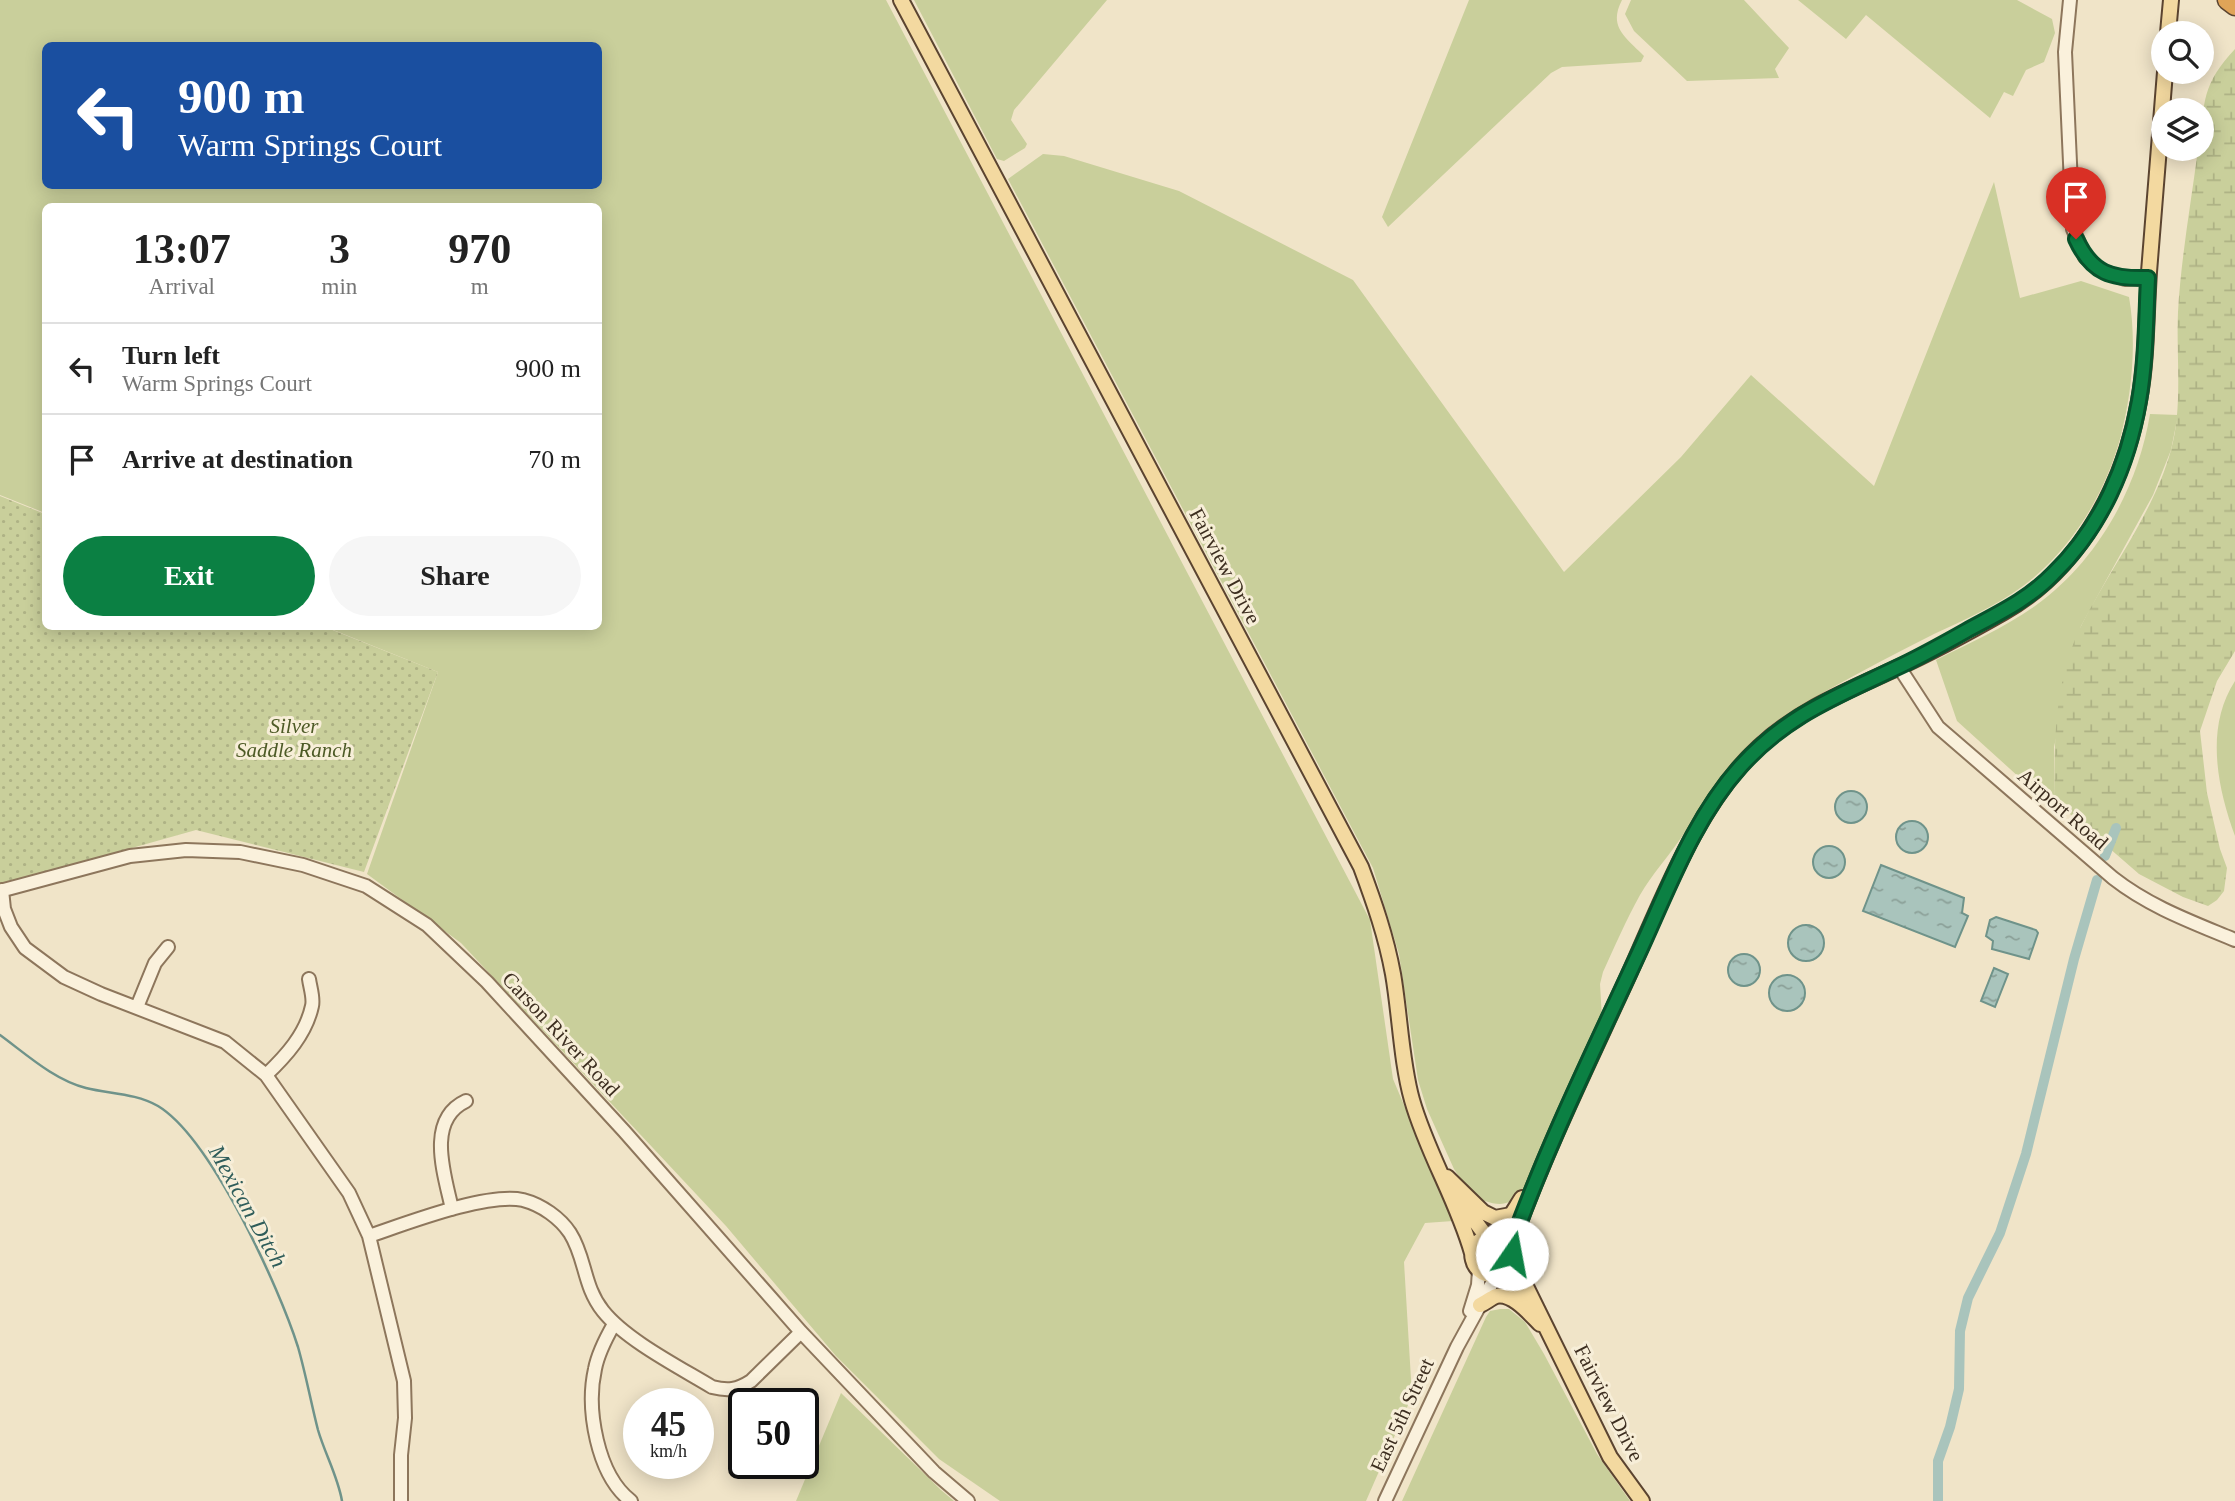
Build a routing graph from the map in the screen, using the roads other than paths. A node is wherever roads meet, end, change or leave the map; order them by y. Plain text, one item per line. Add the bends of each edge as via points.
1 (901, 0) edge
2 (2070, 0) edge
3 (2170, 3) edge
4 (2169, 21) edge
5 (2164, 84) edge
6 (2148, 278) junction
7 (1899, 667) junction
8 (1, 891) edge
9 (2235, 940) edge
10 (169, 947) dead end
11 (309, 979) dead end
12 (138, 1007) junction
13 (266, 1075) junction
14 (466, 1101) dead end
15 (1441, 1172) junction
16 (1534, 1181) junction
17 (452, 1209) junction
18 (1511, 1215) junction
19 (1489, 1235) junction
20 (369, 1236) junction
21 (1511, 1252) junction
22 (1472, 1253) junction
23 (1479, 1270) junction
24 (1499, 1274) junction
25 (1480, 1306) junction
26 (614, 1324) junction
27 (1547, 1327) junction
28 (801, 1332) junction
29 (1457, 1347) junction
30 (401, 1501) edge
31 (631, 1501) edge
32 (968, 1501) edge
33 (1385, 1501) edge
34 (1642, 1501) edge

1 - 15 main road, Fairview Drive via 1361,867 1381,919 1393,973 1412,1098
2 - 6 street via 2065,52 2073,229 2085,257 2100,270 2125,279
3 - 4 main road
5 - 6 main road
6 - 7 main road via 2140,398 2132,434 2112,490 2091,528 2054,574 2024,599
7 - 9 street, Airport Road via 1937,727 2113,878 2151,904
7 - 16 main road via 1799,716 1759,747 1721,791 1687,849
8 - 12 street via 11,927 25,948 64,977
8 - 28 street, Carson River Road via 130,856 186,850 240,852 303,865 366,886 427,925 487,982
10 - 12 street via 155,963
11 - 13 street via 313,1004 303,1029 289,1052
12 - 13 street via 225,1042
13 - 20 street via 349,1193
14 - 17 street via 446,1118 441,1139
15 - 18 main road via 1483,1212 1495,1217
15 - 19 main road, Fairview Drive
15 - 22 main road, Fairview Drive
16 - 18 main road
16 - 21 main road
17 - 20 street
17 - 26 street via 522,1200 556,1217 578,1248 593,1297
18 - 19 main road
19 - 21 main road via 1503,1238
19 - 22 main road via 1476,1242
20 - 30 street via 404,1381
21 - 24 main road via 1510,1265
21 - 27 main road, Fairview Drive
22 - 23 main road
23 - 24 main road
23 - 29 street, East 5th Street via 1477,1292
24 - 25 street, East 5th Street
24 - 27 main road, Fairview Drive
25 - 27 main road via 1496,1296 1506,1297
25 - 29 street, East 5th Street
26 - 28 street via 712,1387 728,1391 751,1381
26 - 31 street via 595,1368 592,1402 604,1466
27 - 34 main road, Fairview Drive via 1610,1457
28 - 32 street, Carson River Road via 926,1464
29 - 33 street, East 5th Street

